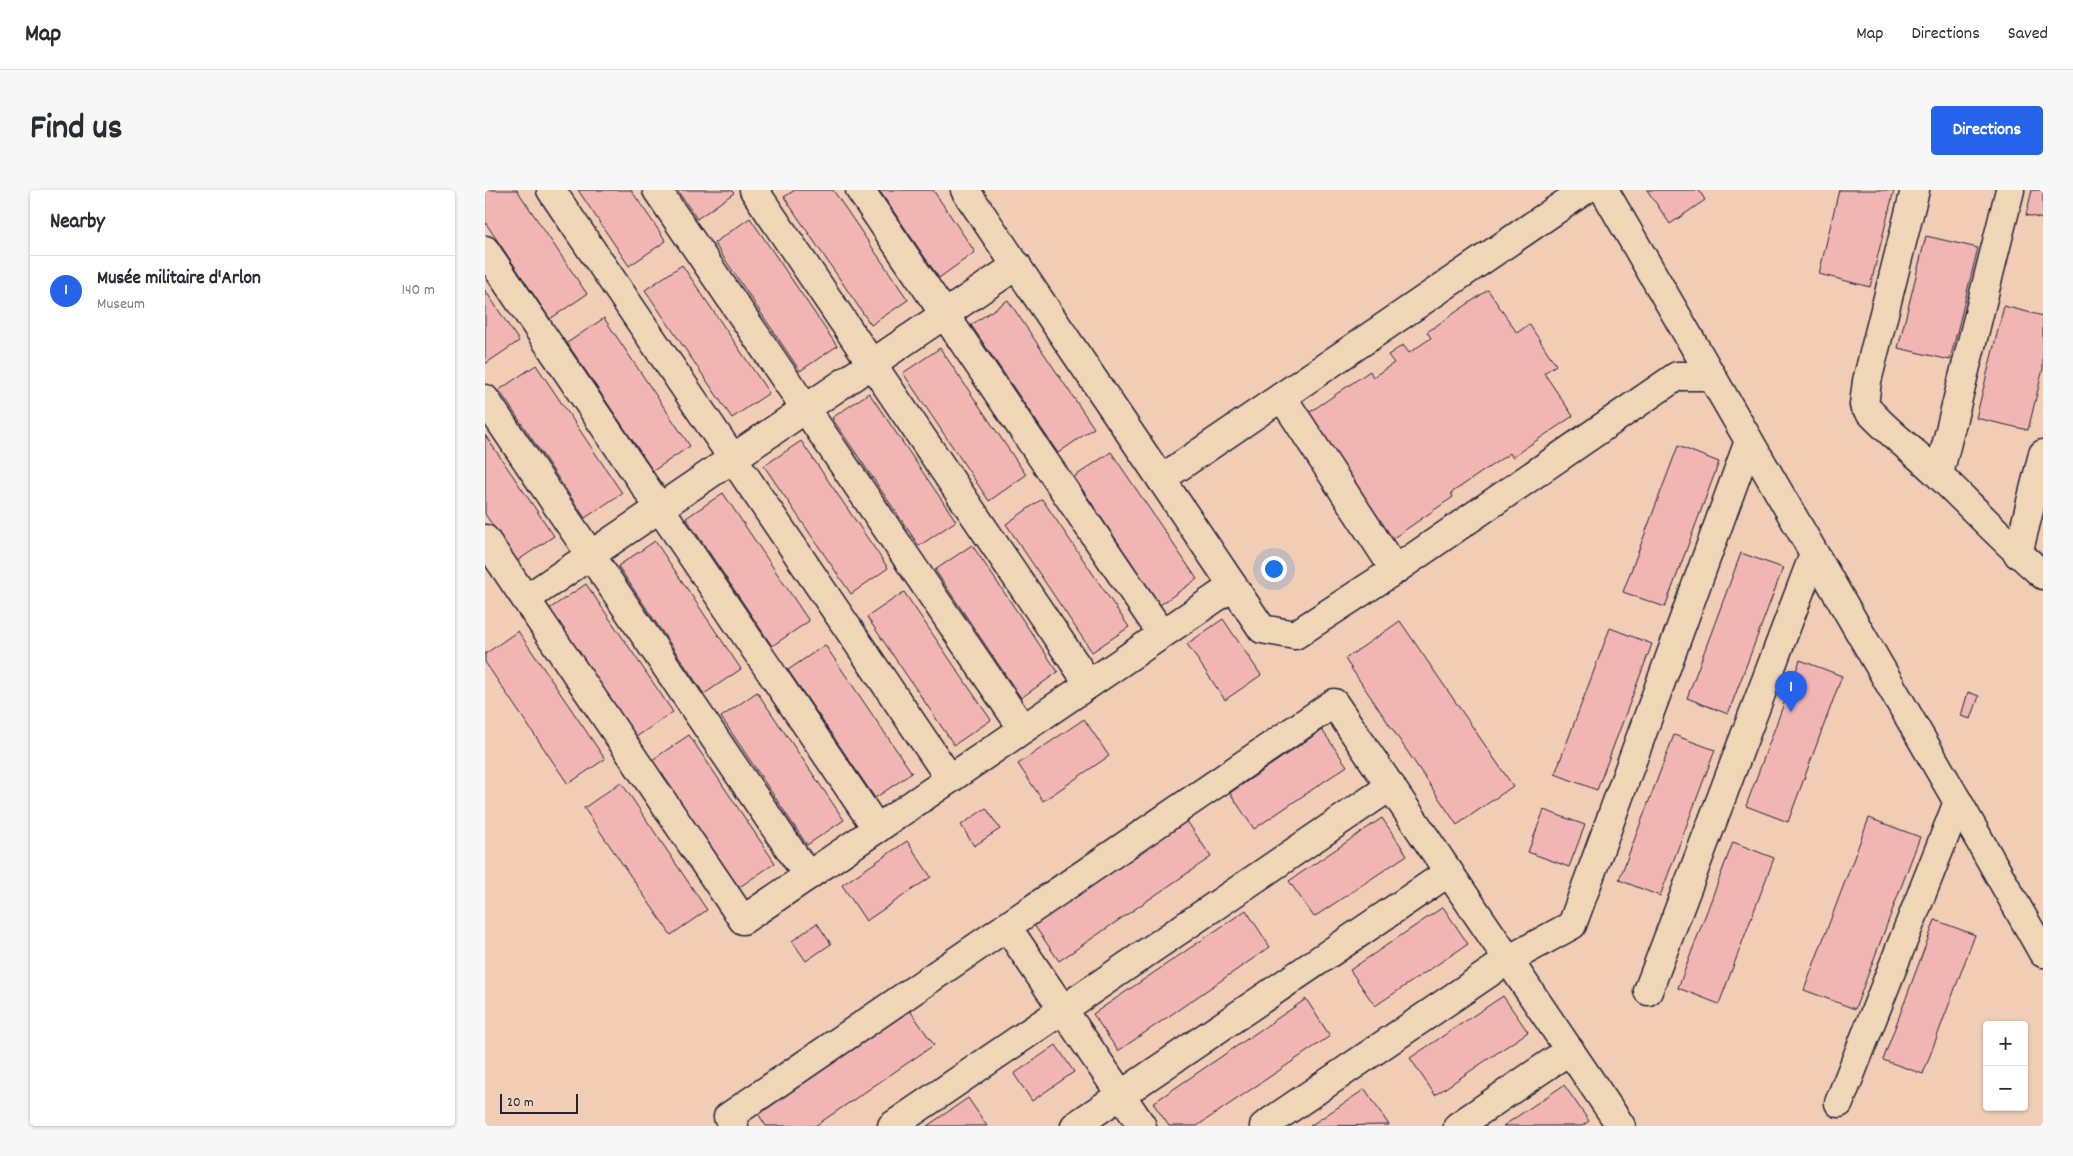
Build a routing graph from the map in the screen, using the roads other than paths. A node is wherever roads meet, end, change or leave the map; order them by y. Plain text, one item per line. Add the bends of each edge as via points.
1 (551, 190) edge
2 (657, 190) edge
3 (754, 190) edge
4 (860, 190) edge
5 (965, 190) edge
6 (1585, 190) edge
7 (1604, 190) edge
8 (1915, 190) edge
9 (2010, 190) edge
10 (485, 250) edge
11 (1017, 265) junction
12 (945, 314) junction
13 (872, 364) junction
14 (1711, 376) junction
15 (1282, 396) junction
16 (485, 399) edge
17 (806, 409) junction
18 (1749, 441) junction
19 (2043, 454) edge
20 (733, 458) junction
21 (1939, 474) junction
22 (1161, 479) junction
23 (660, 508) junction
24 (485, 538) edge
25 (1814, 554) junction
26 (2018, 554) junction
27 (591, 555) junction
28 (1395, 570) junction
29 (2043, 575) edge
30 (1233, 586) junction
31 (526, 599) junction
32 (1162, 634) junction
33 (1089, 684) junction
34 (1023, 729) junction
35 (950, 779) junction
36 (1391, 786) junction
37 (1958, 802) junction
38 (877, 829) junction
39 (1449, 872) junction
40 (808, 876) junction
41 (1007, 926) junction
42 (2043, 953) edge
43 (1508, 960) junction
44 (1648, 991) dead end
45 (1063, 1010) junction
46 (1570, 1050) junction
47 (1121, 1095) junction
48 (1839, 1102) dead end
49 (734, 1126) edge
50 (892, 1126) edge
51 (1075, 1126) edge
52 (1142, 1126) edge
53 (1264, 1126) edge
54 (1458, 1126) edge
55 (1621, 1126) edge

1 - 20 lane
2 - 17 lane
3 - 13 lane
4 - 12 lane
5 - 11 lane
6 - 15 lane
7 - 14 lane
8 - 21 lane via 1864,404 1876,419
9 - 21 lane
10 - 23 lane
11 - 12 lane
11 - 22 lane
12 - 13 lane
12 - 32 lane
13 - 17 lane
13 - 33 lane
14 - 18 lane
14 - 28 lane via 1677,376
15 - 22 lane
15 - 28 lane
16 - 27 lane
17 - 20 lane
17 - 34 lane
18 - 25 lane
18 - 43 lane via 1572,925
19 - 26 lane
20 - 23 lane
20 - 35 lane
21 - 26 lane
22 - 30 lane
23 - 27 lane
23 - 38 lane
24 - 31 lane
25 - 37 lane
25 - 44 lane
26 - 29 lane
27 - 31 lane
27 - 40 lane
28 - 30 lane via 1295,635 1262,629
30 - 32 lane
31 - 40 lane via 743,920
32 - 33 lane
33 - 34 lane
34 - 35 lane
35 - 38 lane
36 - 39 lane
36 - 41 lane via 1334,703
36 - 45 lane
37 - 42 lane
37 - 48 lane
38 - 40 lane
39 - 43 lane
39 - 47 lane
41 - 45 lane
41 - 49 lane via 727,1117
43 - 46 lane
43 - 53 lane
45 - 47 lane
45 - 50 lane
46 - 54 lane
46 - 55 lane
47 - 51 lane
47 - 52 lane

